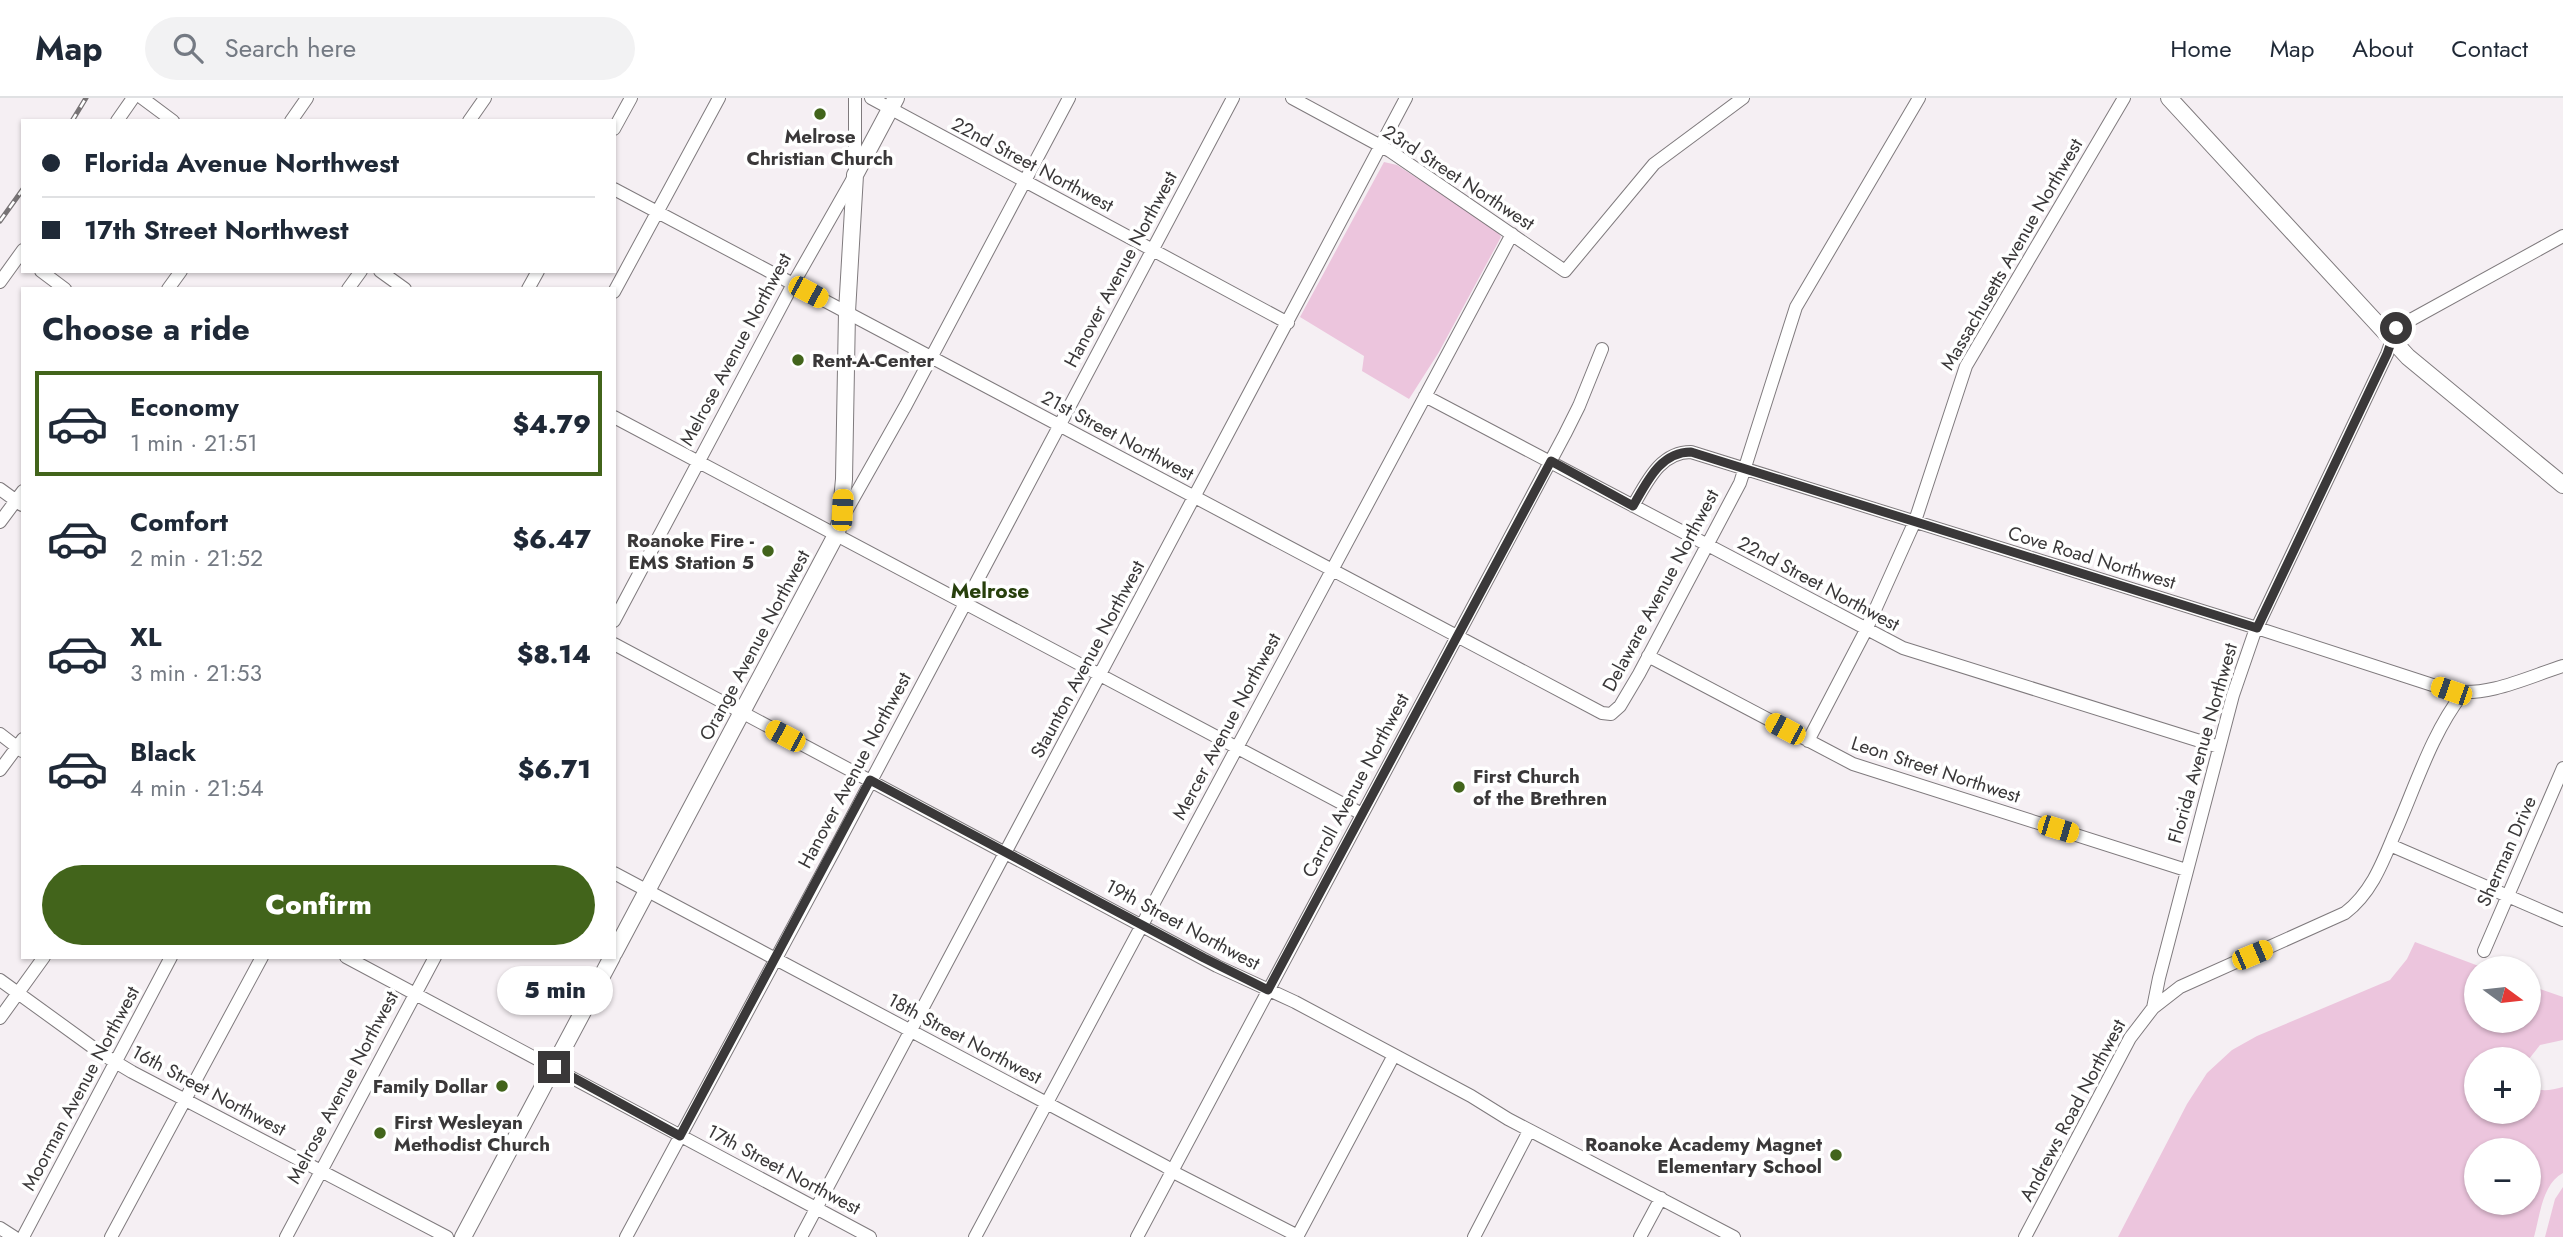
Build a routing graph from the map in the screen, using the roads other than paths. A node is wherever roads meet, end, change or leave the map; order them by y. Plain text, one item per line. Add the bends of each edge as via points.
1 (133, 98) edge
2 (142, 98) edge
3 (307, 98) edge
4 (485, 98) edge
5 (631, 98) edge
6 (719, 98) edge
7 (855, 98) edge
8 (871, 98) edge
9 (1069, 98) edge
10 (1233, 98) edge
11 (1292, 98) edge
12 (1406, 98) edge
13 (1743, 98) edge
14 (1919, 98) edge
15 (2124, 98) edge
16 (2169, 98) edge
17 (893, 103) edge
18 (118, 119) edge
19 (170, 119) edge
20 (292, 119) edge
21 (470, 119) edge
22 (616, 126) edge
23 (1381, 146) junction
24 (855, 176) junction
25 (1025, 181) junction
26 (616, 190) edge
27 (657, 212) junction
28 (1512, 234) junction
29 (2563, 236) edge
30 (1152, 250) junction
31 (21, 255) edge
32 (44, 273) edge
33 (383, 273) edge
34 (0, 282) edge
35 (793, 284) junction
36 (62, 287) edge
37 (402, 287) edge
38 (616, 288) edge
39 (847, 312) junction
40 (1288, 323) junction
41 (2392, 340) junction
42 (1602, 349) dead end
43 (931, 357) junction
44 (1425, 396) junction
45 (616, 418) edge
46 (1059, 426) junction
47 (1551, 461) junction
48 (699, 463) junction
49 (1746, 468) junction
50 (2563, 485) edge
51 (0, 489) edge
52 (1195, 497) junction
53 (21, 499) edge
54 (1633, 506) junction
55 (1914, 521) junction
56 (0, 522) edge
57 (839, 529) junction
58 (1706, 545) junction
59 (1331, 570) junction
60 (964, 603) junction
61 (616, 617) edge
62 (2257, 628) junction
63 (1866, 629) junction
64 (1457, 636) junction
65 (616, 645) edge
66 (1648, 656) junction
67 (2563, 666) edge
68 (1100, 675) junction
69 (2463, 693) junction
70 (742, 713) junction
71 (1605, 715) joint
72 (0, 734) edge
73 (1808, 741) junction
74 (21, 746) edge
75 (2219, 747) junction
76 (1236, 748) junction
77 (0, 770) edge
78 (2562, 771) edge
79 (870, 780) junction
80 (1362, 814) junction
81 (2390, 845) junction
82 (1006, 853) junction
83 (2186, 870) junction
84 (616, 874) edge
85 (647, 890) junction
86 (2507, 895) junction
87 (2563, 920) edge
88 (1141, 925) junction
89 (616, 949) edge
90 (2484, 950) dead end
91 (775, 958) junction
92 (43, 959) edge
93 (170, 959) edge
94 (260, 959) edge
95 (350, 959) edge
96 (434, 959) edge
97 (611, 959) edge
98 (0, 980) edge
99 (1268, 990) junction
100 (18, 993) junction
101 (415, 995) junction
102 (2153, 1008) junction
103 (0, 1018) edge
104 (911, 1031) junction
105 (1394, 1055) junction
106 (116, 1062) junction
107 (554, 1067) junction
108 (186, 1101) junction
109 (1047, 1103) junction
110 (1529, 1131) junction
111 (680, 1136) junction
112 (1172, 1171) junction
113 (321, 1172) junction
114 (1661, 1198) junction
115 (817, 1208) junction
116 (0, 1227) edge
117 (1298, 1236) edge
118 (14, 1237) edge
119 (23, 1237) edge
120 (111, 1237) edge
121 (286, 1237) edge
122 (447, 1237) edge
123 (463, 1237) edge
124 (626, 1237) edge
125 (801, 1237) edge
126 (870, 1237) edge
127 (975, 1237) edge
128 (1137, 1237) edge
129 (1474, 1237) edge
130 (1640, 1237) edge
131 (1734, 1237) edge
132 (2025, 1237) edge

1 - 18 street
2 - 19 street
3 - 20 street
4 - 21 street
5 - 22 street
6 - 27 street
7 - 24 street
8 - 17 street, 22nd Street Northwest
9 - 25 street, Orange Avenue Northwest
10 - 30 street, Hanover Avenue Northwest
11 - 23 street, 23rd Street Northwest
12 - 23 street, Staunton Avenue Northwest
13 - 28 street, 23rd Street Northwest via 1654,164 1565,271
14 - 49 street, Delaware Avenue Northwest via 1796,307
15 - 55 street, Massachusetts Avenue Northwest via 1959,380
16 - 41 main road
17 - 24 main road, Melrose Avenue Northwest
17 - 25 street, 22nd Street Northwest
23 - 28 street, 23rd Street Northwest
23 - 40 street, Staunton Avenue Northwest
24 - 35 street, Melrose Avenue Northwest
24 - 39 main road
25 - 30 street, 22nd Street Northwest
25 - 43 street, Orange Avenue Northwest
26 - 27 street, 21st Street Northwest
27 - 35 street, 21st Street Northwest
27 - 38 street
28 - 44 street, Mercer Avenue Northwest
29 - 41 street, Florida Avenue Northwest via 2399,325
30 - 40 street, 22nd Street Northwest
30 - 46 street, Hanover Avenue Northwest
31 - 34 street
32 - 36 street
33 - 37 street
35 - 39 street, 21st Street Northwest
35 - 48 street, Melrose Avenue Northwest
39 - 43 street, 21st Street Northwest
39 - 57 main road
40 - 52 street, Staunton Avenue Northwest
41 - 50 main road
41 - 62 street, Florida Avenue Northwest
42 - 47 street, Carroll Avenue Northwest
43 - 46 street, 21st Street Northwest
43 - 57 street, Orange Avenue Northwest
44 - 47 street, 22nd Street Northwest
44 - 59 street, Mercer Avenue Northwest
45 - 48 street
46 - 52 street, 21st Street Northwest
46 - 60 street, Hanover Avenue Northwest
47 - 54 street, 22nd Street Northwest
47 - 64 street, Carroll Avenue Northwest
48 - 57 street
48 - 61 street, Melrose Avenue Northwest
49 - 54 street, Cove Road Northwest via 1691,452 1674,454 1653,473
49 - 55 street, Cove Road Northwest
49 - 58 street, Delaware Avenue Northwest
51 - 53 street
52 - 59 street, 21st Street Northwest
52 - 68 street, Staunton Avenue Northwest
53 - 56 street
54 - 58 street, 22nd Street Northwest
55 - 62 street, Cove Road Northwest
55 - 63 street, Massachusetts Avenue Northwest
57 - 60 street
57 - 70 main road, Orange Avenue Northwest
58 - 63 street, 22nd Street Northwest
58 - 66 street, Delaware Avenue Northwest
59 - 64 street, 21st Street Northwest
59 - 76 street, Mercer Avenue Northwest
60 - 68 street
60 - 79 street, Hanover Avenue Northwest
62 - 69 street, Cove Road Northwest
62 - 75 street, Florida Avenue Northwest
63 - 73 street, Massachusetts Avenue Northwest
63 - 75 street, 22nd Street Northwest via 1903,648
64 - 71 street, 21st Street Northwest
64 - 80 street, Carroll Avenue Northwest
65 - 70 street, 19th Street Northwest
66 - 71 street, Delaware Avenue Northwest via 1620,706
66 - 73 street, Leon Street Northwest
67 - 69 street, Cove Road Northwest via 2485,691
68 - 76 street
68 - 82 street, Staunton Avenue Northwest
69 - 81 street, Andrews Road Northwest via 2443,721
70 - 79 street, 19th Street Northwest
70 - 85 main road, Orange Avenue Northwest
72 - 74 street
73 - 83 street, Leon Street Northwest via 1853,764
74 - 77 street
75 - 83 street, Florida Avenue Northwest
76 - 80 street
76 - 88 street, Mercer Avenue Northwest
78 - 86 street, Sherman Drive
79 - 82 street, 19th Street Northwest
79 - 91 street, Hanover Avenue Northwest
80 - 99 street, Carroll Avenue Northwest
81 - 86 street
81 - 102 street, Andrews Road Northwest via 2366,894 2345,912 2180,987
82 - 88 street, 19th Street Northwest
82 - 104 street, Staunton Avenue Northwest
83 - 102 street, Florida Avenue Northwest
84 - 85 street, 18th Street Northwest
85 - 89 main road, Orange Avenue Northwest
85 - 91 street, 18th Street Northwest
86 - 87 street
86 - 90 street, Sherman Drive
88 - 99 street, 19th Street Northwest
88 - 109 street, Mercer Avenue Northwest
91 - 104 street, 18th Street Northwest
91 - 111 street, Hanover Avenue Northwest
92 - 100 street
93 - 106 street, Moorman Avenue Northwest
94 - 108 street
95 - 101 street, 17th Street Northwest
96 - 101 street, Melrose Avenue Northwest
97 - 107 main road, Orange Avenue Northwest
98 - 100 street, 16th Street Northwest
99 - 105 street, 19th Street Northwest
99 - 112 street, Carroll Avenue Northwest
100 - 103 street
100 - 106 street, 16th Street Northwest
101 - 107 street, 17th Street Northwest
101 - 113 street, Melrose Avenue Northwest
102 - 132 street, Andrews Road Northwest via 2130,1038
104 - 109 street, 18th Street Northwest
104 - 115 street, Staunton Avenue Northwest
105 - 110 street, 19th Street Northwest
105 - 117 street
106 - 108 street, 16th Street Northwest
106 - 119 street, Moorman Avenue Northwest
107 - 111 street, 17th Street Northwest
107 - 123 main road, Orange Avenue Northwest
108 - 113 street, 16th Street Northwest
108 - 120 street
109 - 112 street, 18th Street Northwest
109 - 127 street, Mercer Avenue Northwest
110 - 114 street, 19th Street Northwest
110 - 129 street
111 - 115 street, 17th Street Northwest
111 - 124 street, Hanover Avenue Northwest
112 - 117 street, 18th Street Northwest
112 - 128 street, Carroll Avenue Northwest
113 - 121 street, Melrose Avenue Northwest
113 - 122 street, 16th Street Northwest
114 - 130 street
114 - 131 street, 19th Street Northwest
115 - 125 street, Staunton Avenue Northwest
115 - 126 street, 17th Street Northwest
116 - 118 street

